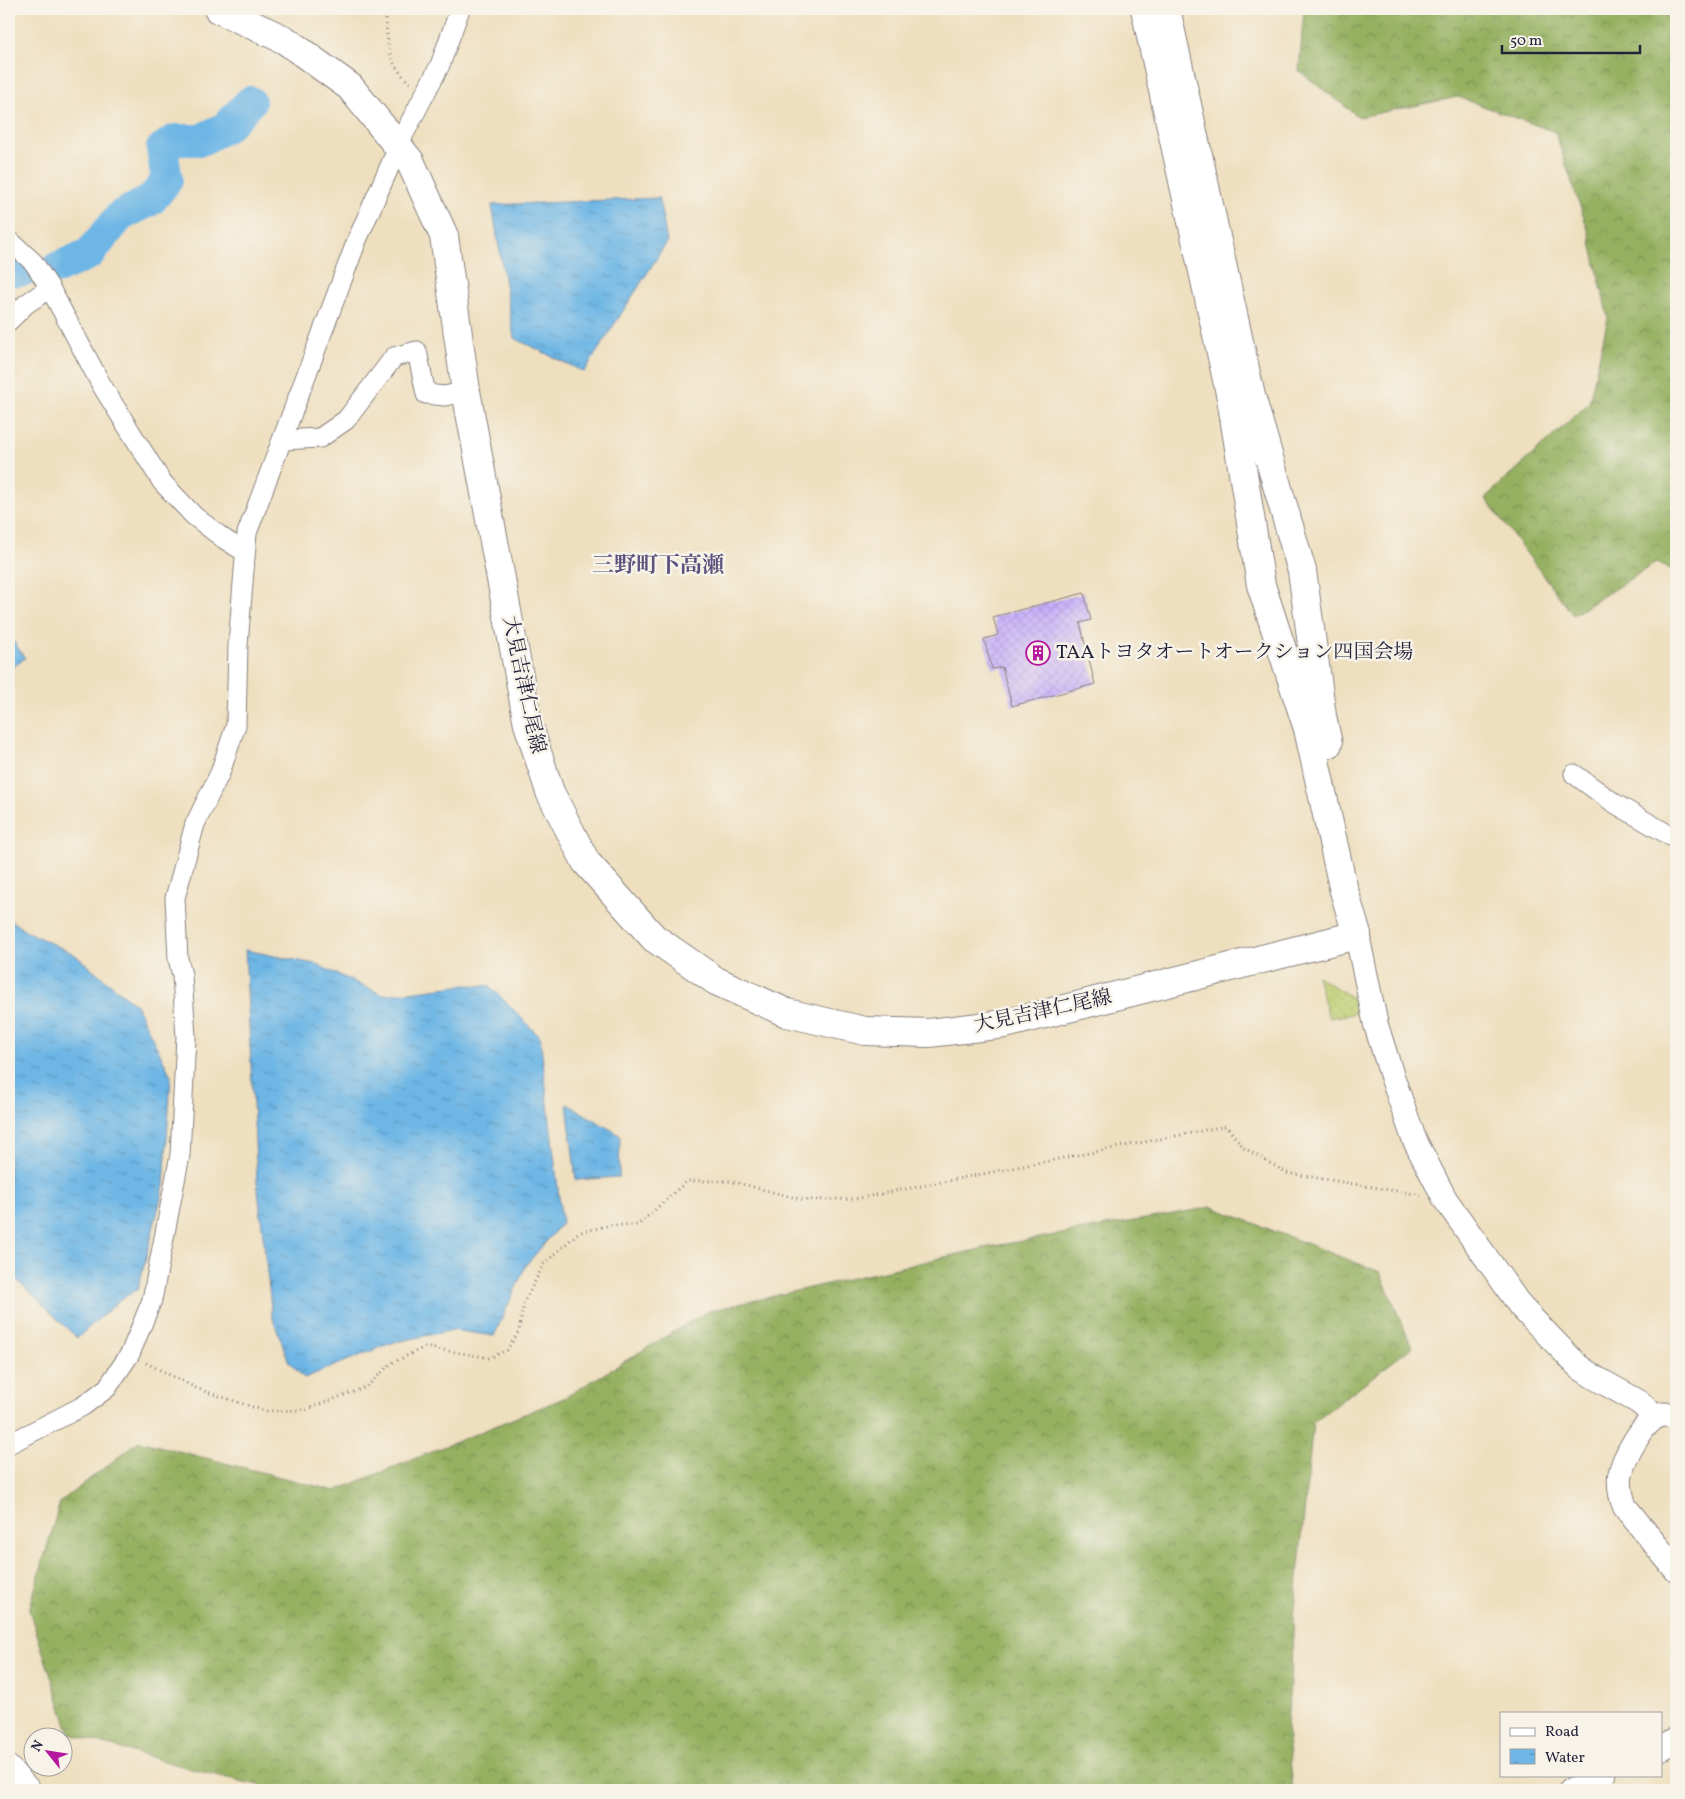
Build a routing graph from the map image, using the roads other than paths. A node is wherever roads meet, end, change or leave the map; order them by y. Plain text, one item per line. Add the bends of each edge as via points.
1 (218, 9) edge
2 (460, 9) edge
3 (1145, 9) edge
4 (1166, 9) edge
5 (399, 147) junction
6 (9, 240) edge
7 (50, 288) junction
8 (9, 321) edge
9 (466, 391) junction
10 (282, 440) junction
11 (245, 552) junction
12 (1574, 774) dead end
13 (1676, 839) edge
14 (1357, 935) junction
15 (1665, 1418) edge
16 (9, 1444) edge
17 (1676, 1570) edge
18 (1676, 1740) edge
19 (1662, 1747) edge
20 (9, 1765) edge
21 (1601, 1776) edge
22 (32, 1790) edge
23 (1571, 1790) edge

1 - 5 main road, 大見吉津仁尾線 via 285,40 350,87
2 - 5 street via 440,65
3 - 14 main road via 1231,398 1261,585 1308,729 1343,887
4 - 14 main road via 1251,396 1302,571 1322,716 1355,880
5 - 9 main road, 大見吉津仁尾線 via 410,162 444,236
5 - 10 street via 357,240
6 - 7 street via 34,263
7 - 8 street via 26,304
7 - 11 street via 102,386 162,482 194,516
9 - 10 street via 445,396 426,394 417,351 394,357 346,420 320,438
9 - 14 main road, 大見吉津仁尾線 via 528,724 550,792 586,862 654,938 716,981 787,1013 865,1031 929,1033 1005,1024
10 - 11 street via 247,533
11 - 16 street via 236,725 220,773 194,824 176,898 186,1037 180,1155 152,1300 130,1354 107,1388 83,1406
12 - 13 street via 1614,803
14 - 15 street via 1376,1025 1392,1076 1414,1139 1445,1199 1521,1307 1580,1367
15 - 17 street via 1642,1431 1626,1456 1620,1477 1620,1495 1625,1507
18 - 19 street
20 - 22 street
21 - 23 street

